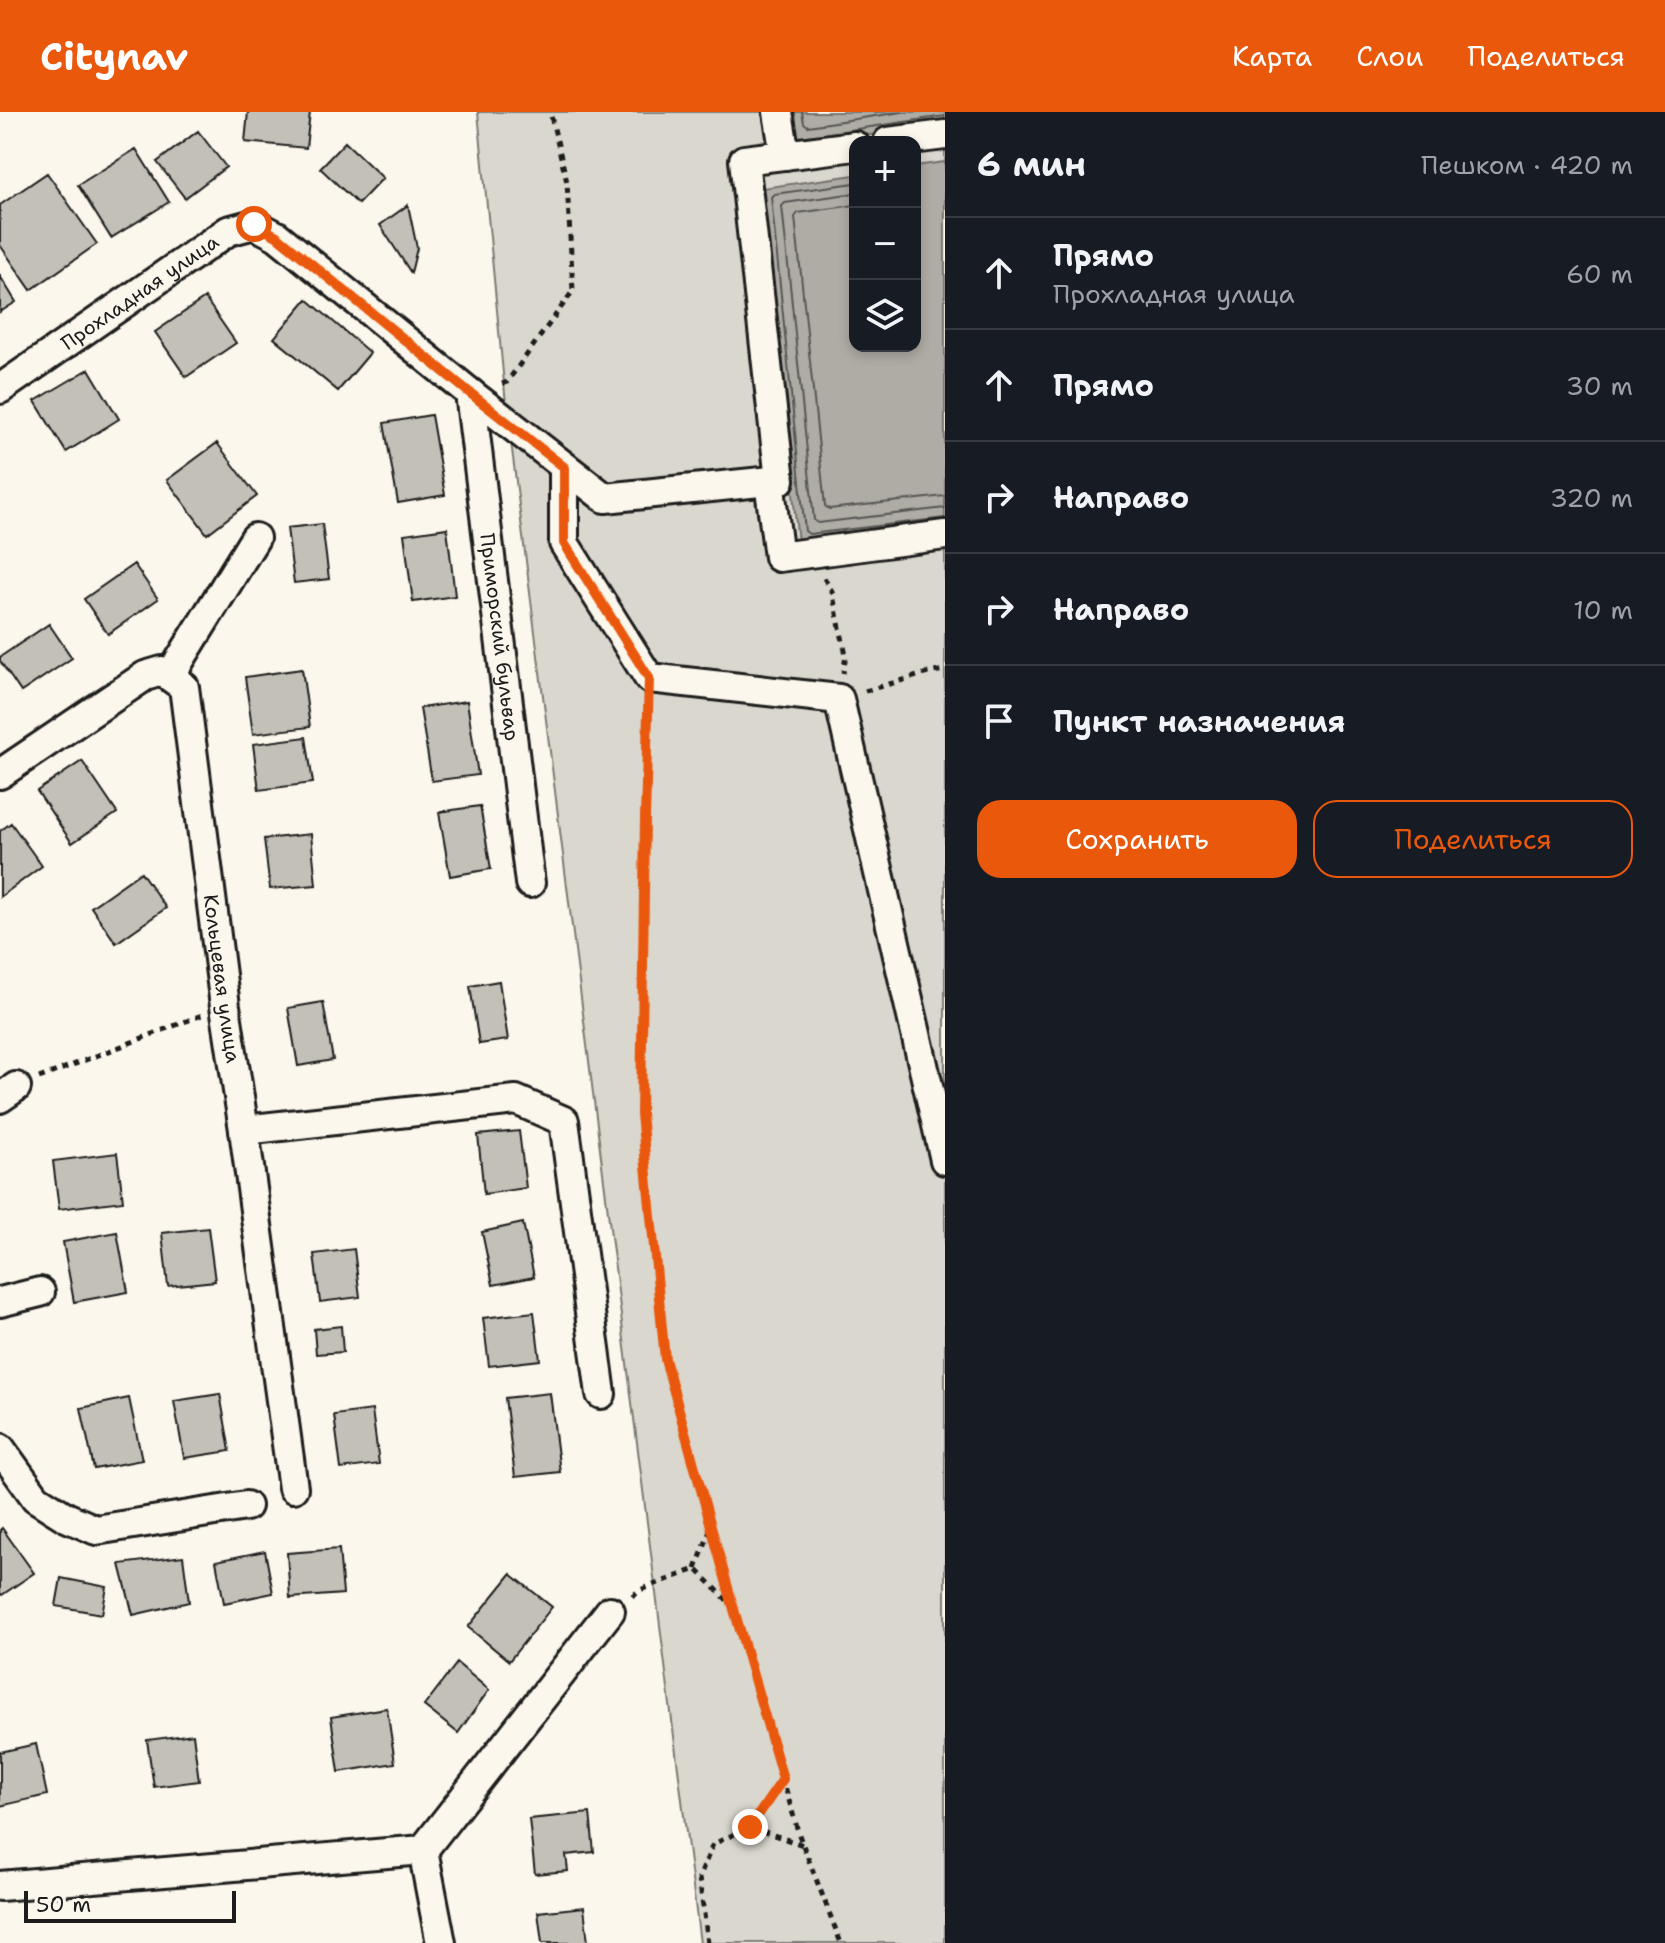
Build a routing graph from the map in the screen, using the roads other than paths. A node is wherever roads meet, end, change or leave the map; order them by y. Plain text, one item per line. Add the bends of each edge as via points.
1 (778, 112) edge
2 (945, 135) edge
3 (921, 138) edge
4 (849, 147) edge
5 (785, 155) junction
6 (0, 389) edge
7 (470, 393) junction
8 (564, 467) junction
9 (769, 481) junction
10 (945, 535) edge
11 (255, 538) dead end
12 (170, 676) junction
13 (0, 774) edge
14 (530, 883) dead end
15 (244, 1130) junction
16 (945, 1160) edge
17 (40, 1292) dead end
18 (0, 1302) edge
19 (601, 1394) dead end
20 (0, 1448) edge
21 (293, 1488) dead end
22 (246, 1506) dead end
23 (610, 1611) road end
24 (423, 1850) junction
25 (0, 1886) edge
26 (441, 1943) edge

1 - 5 street
2 - 3 street
4 - 5 street
5 - 9 street via 744,160 780,480
6 - 7 street, Прохладная улица via 228,231 254,224 277,236
7 - 8 street
7 - 14 street, Приморский бульвар
8 - 9 street via 605,498
8 - 16 street via 564,543 649,678 839,699
9 - 10 street via 779,557
11 - 12 street
12 - 13 street via 162,671 145,676
12 - 15 street, Кольцевая улица via 184,687
15 - 19 street via 516,1100 564,1121
15 - 21 street, Кольцевая улица
17 - 18 street
20 - 22 street via 36,1498 96,1530
23 - 24 street
24 - 25 street
24 - 26 street

